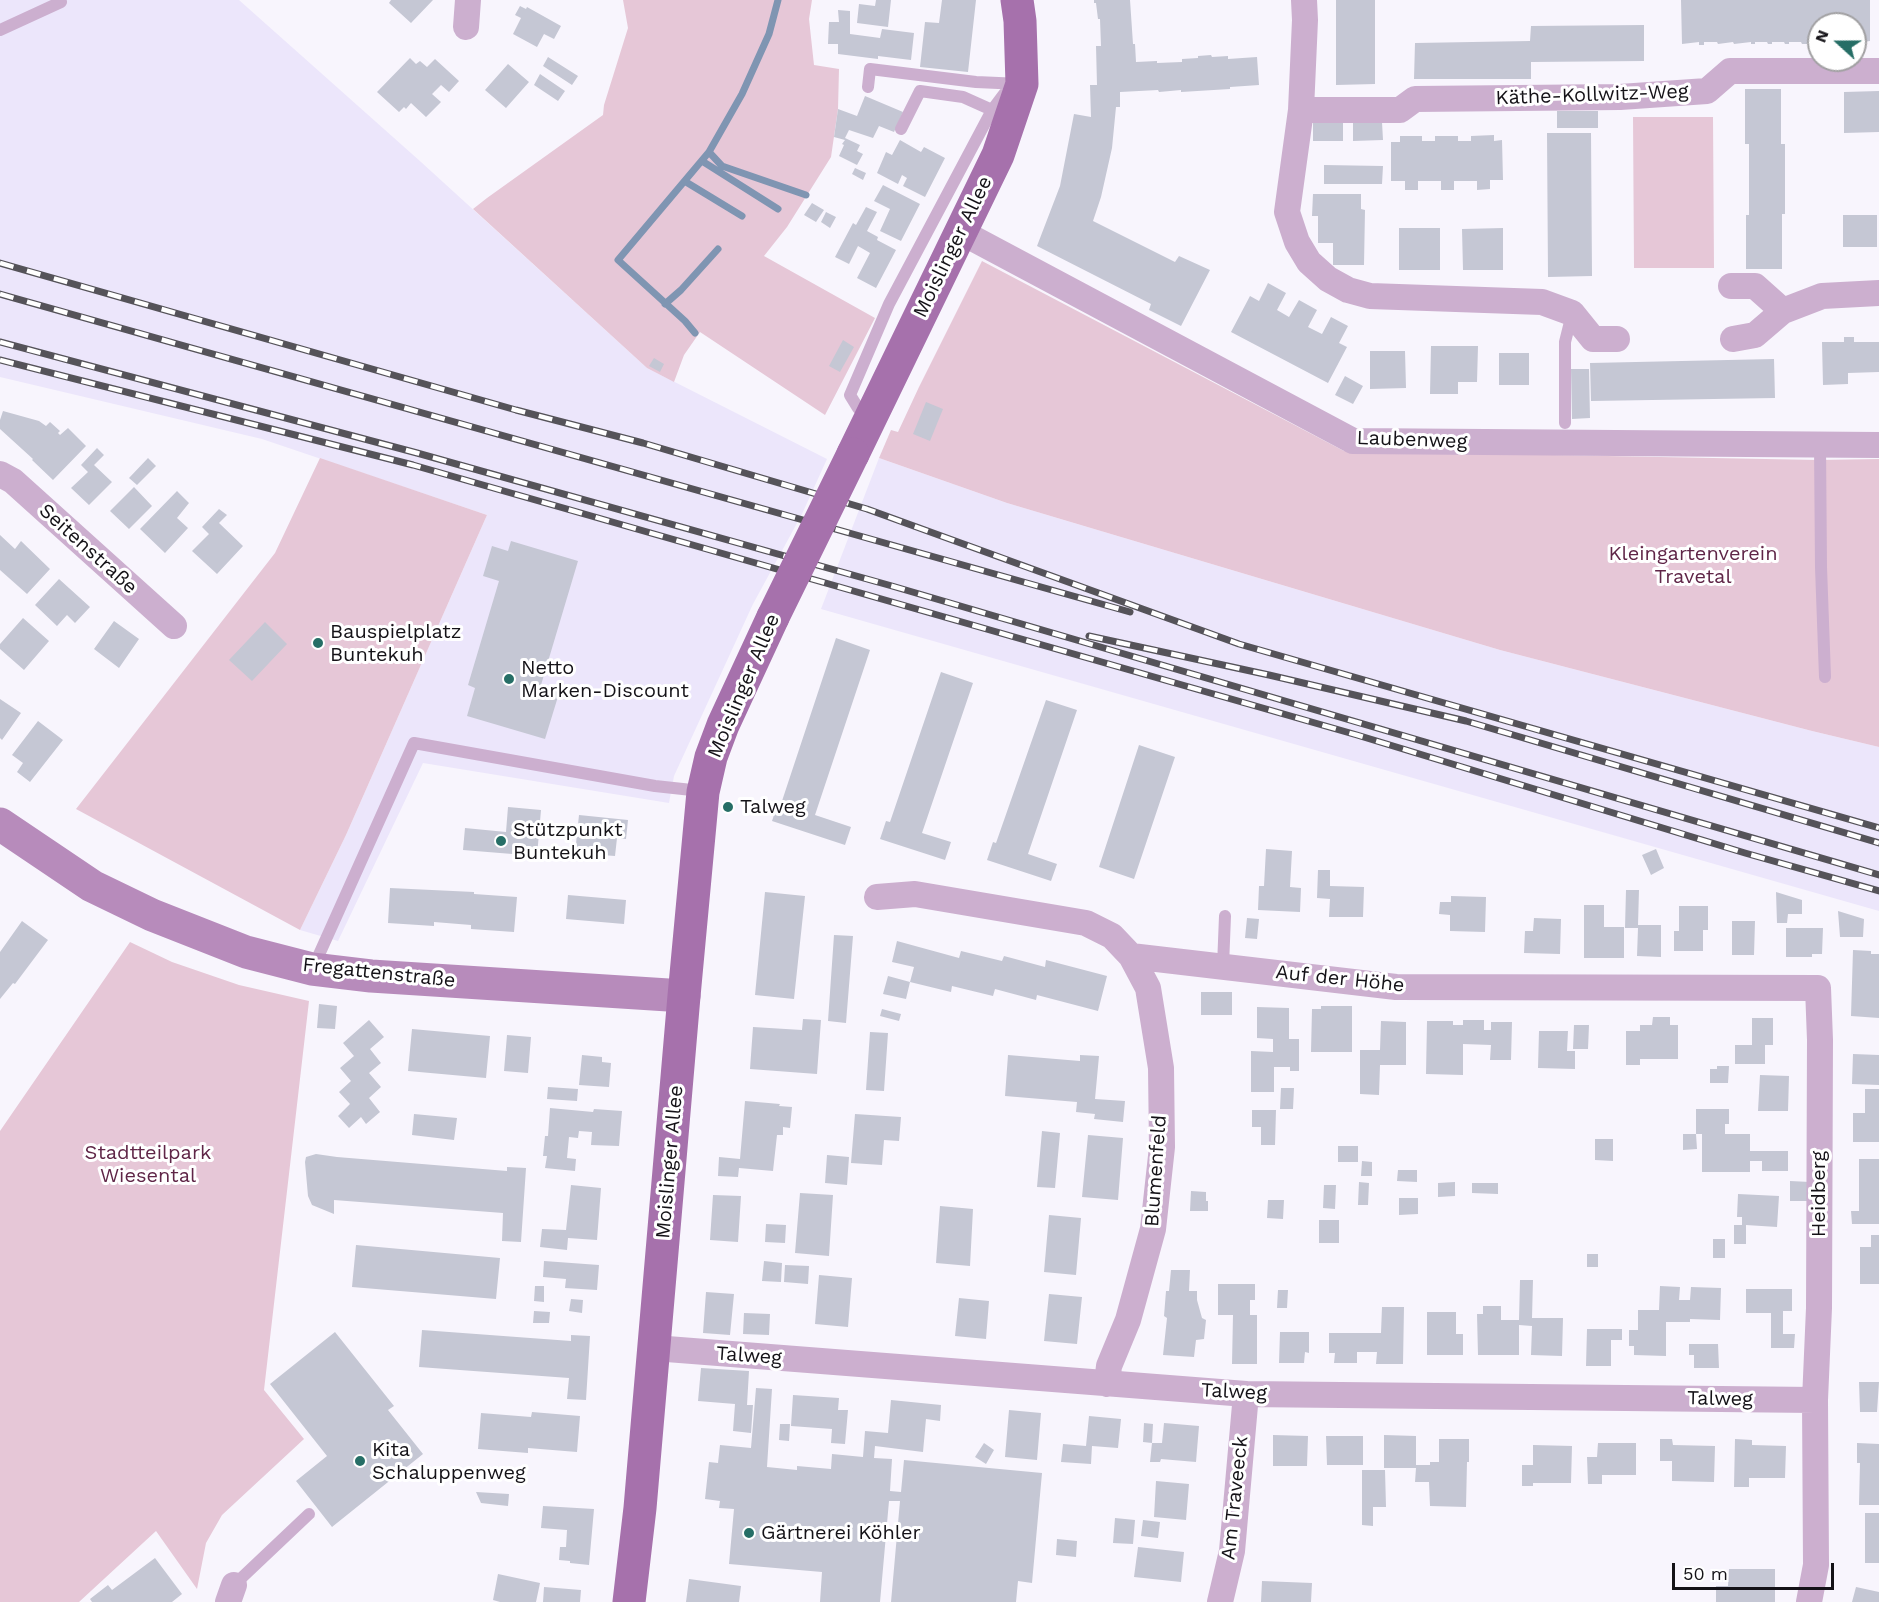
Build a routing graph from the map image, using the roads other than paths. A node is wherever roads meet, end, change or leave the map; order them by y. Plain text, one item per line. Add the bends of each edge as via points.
1 (468, 0) edge
2 (1017, 0) edge
3 (1304, 0) edge
4 (61, 2) dead end
5 (466, 27) dead end
6 (0, 30) edge
7 (1879, 71) edge
8 (1022, 84) junction
9 (868, 87) dead end
10 (992, 110) junction
11 (1301, 110) junction
12 (901, 129) dead end
13 (961, 232) junction
14 (1731, 286) dead end
15 (1879, 293) edge
16 (1783, 311) junction
17 (1572, 313) junction
18 (1617, 339) dead end
19 (1733, 339) dead end
20 (871, 416) junction
21 (1565, 423) dead end
22 (1820, 445) junction
23 (1879, 445) edge
24 (0, 474) edge
25 (174, 626) dead end
26 (1825, 676) dead end
27 (703, 792) junction
28 (0, 824) edge
29 (877, 897) dead end
30 (1225, 916) dead end
31 (1131, 956) junction
32 (1223, 966) junction
33 (312, 969) junction
34 (1818, 988) joint
35 (684, 996) junction
36 (654, 1348) junction
37 (1107, 1384) junction
38 (1246, 1394) junction
39 (1815, 1400) junction
40 (309, 1514) dead end
41 (231, 1594) edge
42 (629, 1602) edge
43 (1220, 1602) edge
44 (1809, 1602) edge

1 - 5 street
2 - 8 main road, Moislinger Allee
3 - 11 street
4 - 6 lane
7 - 11 street, Käthe-Kollwitz-Weg via 1730,71 1707,91 1620,97 1415,99 1400,110
8 - 9 lane via 870,69
8 - 10 lane via 1005,94
8 - 13 main road, Moislinger Allee via 998,155
10 - 12 lane via 963,97 920,91
10 - 20 lane via 889,304 850,395 858,408
11 - 17 street via 1287,212 1309,262 1328,279 1347,290 1370,296 1542,302
13 - 20 main road, Moislinger Allee
13 - 22 street, Laubenweg via 1353,441
14 - 16 street via 1755,286
15 - 16 street via 1822,296
16 - 19 street via 1755,335
17 - 18 street via 1593,339
17 - 21 lane via 1565,342
20 - 27 main road, Moislinger Allee, bridge via 723,725
22 - 23 street, Laubenweg
22 - 26 lane
24 - 25 street, Seitenstraße via 13,481
27 - 33 lane via 414,743
27 - 35 main road, Moislinger Allee
28 - 33 street, Fregattenstraße via 92,886 152,915 246,952
29 - 31 street via 915,894 1086,923 1112,936
30 - 32 lane
31 - 32 street, Auf der Höhe
31 - 37 street, Blumenfeld via 1148,988 1155,1028 1161,1068 1162,1147 1153,1229 1128,1320 1109,1366
32 - 34 street, Auf der Höhe via 1396,987
33 - 35 street, Fregattenstraße
34 - 39 street, Heidberg via 1819,1308
35 - 36 main road, Moislinger Allee
36 - 37 street, Talweg
36 - 42 main road, Moislinger Allee
37 - 38 street, Talweg
38 - 39 street, Talweg
38 - 43 street, Am Traveeck via 1232,1551
39 - 44 street via 1816,1565
40 - 41 lane

